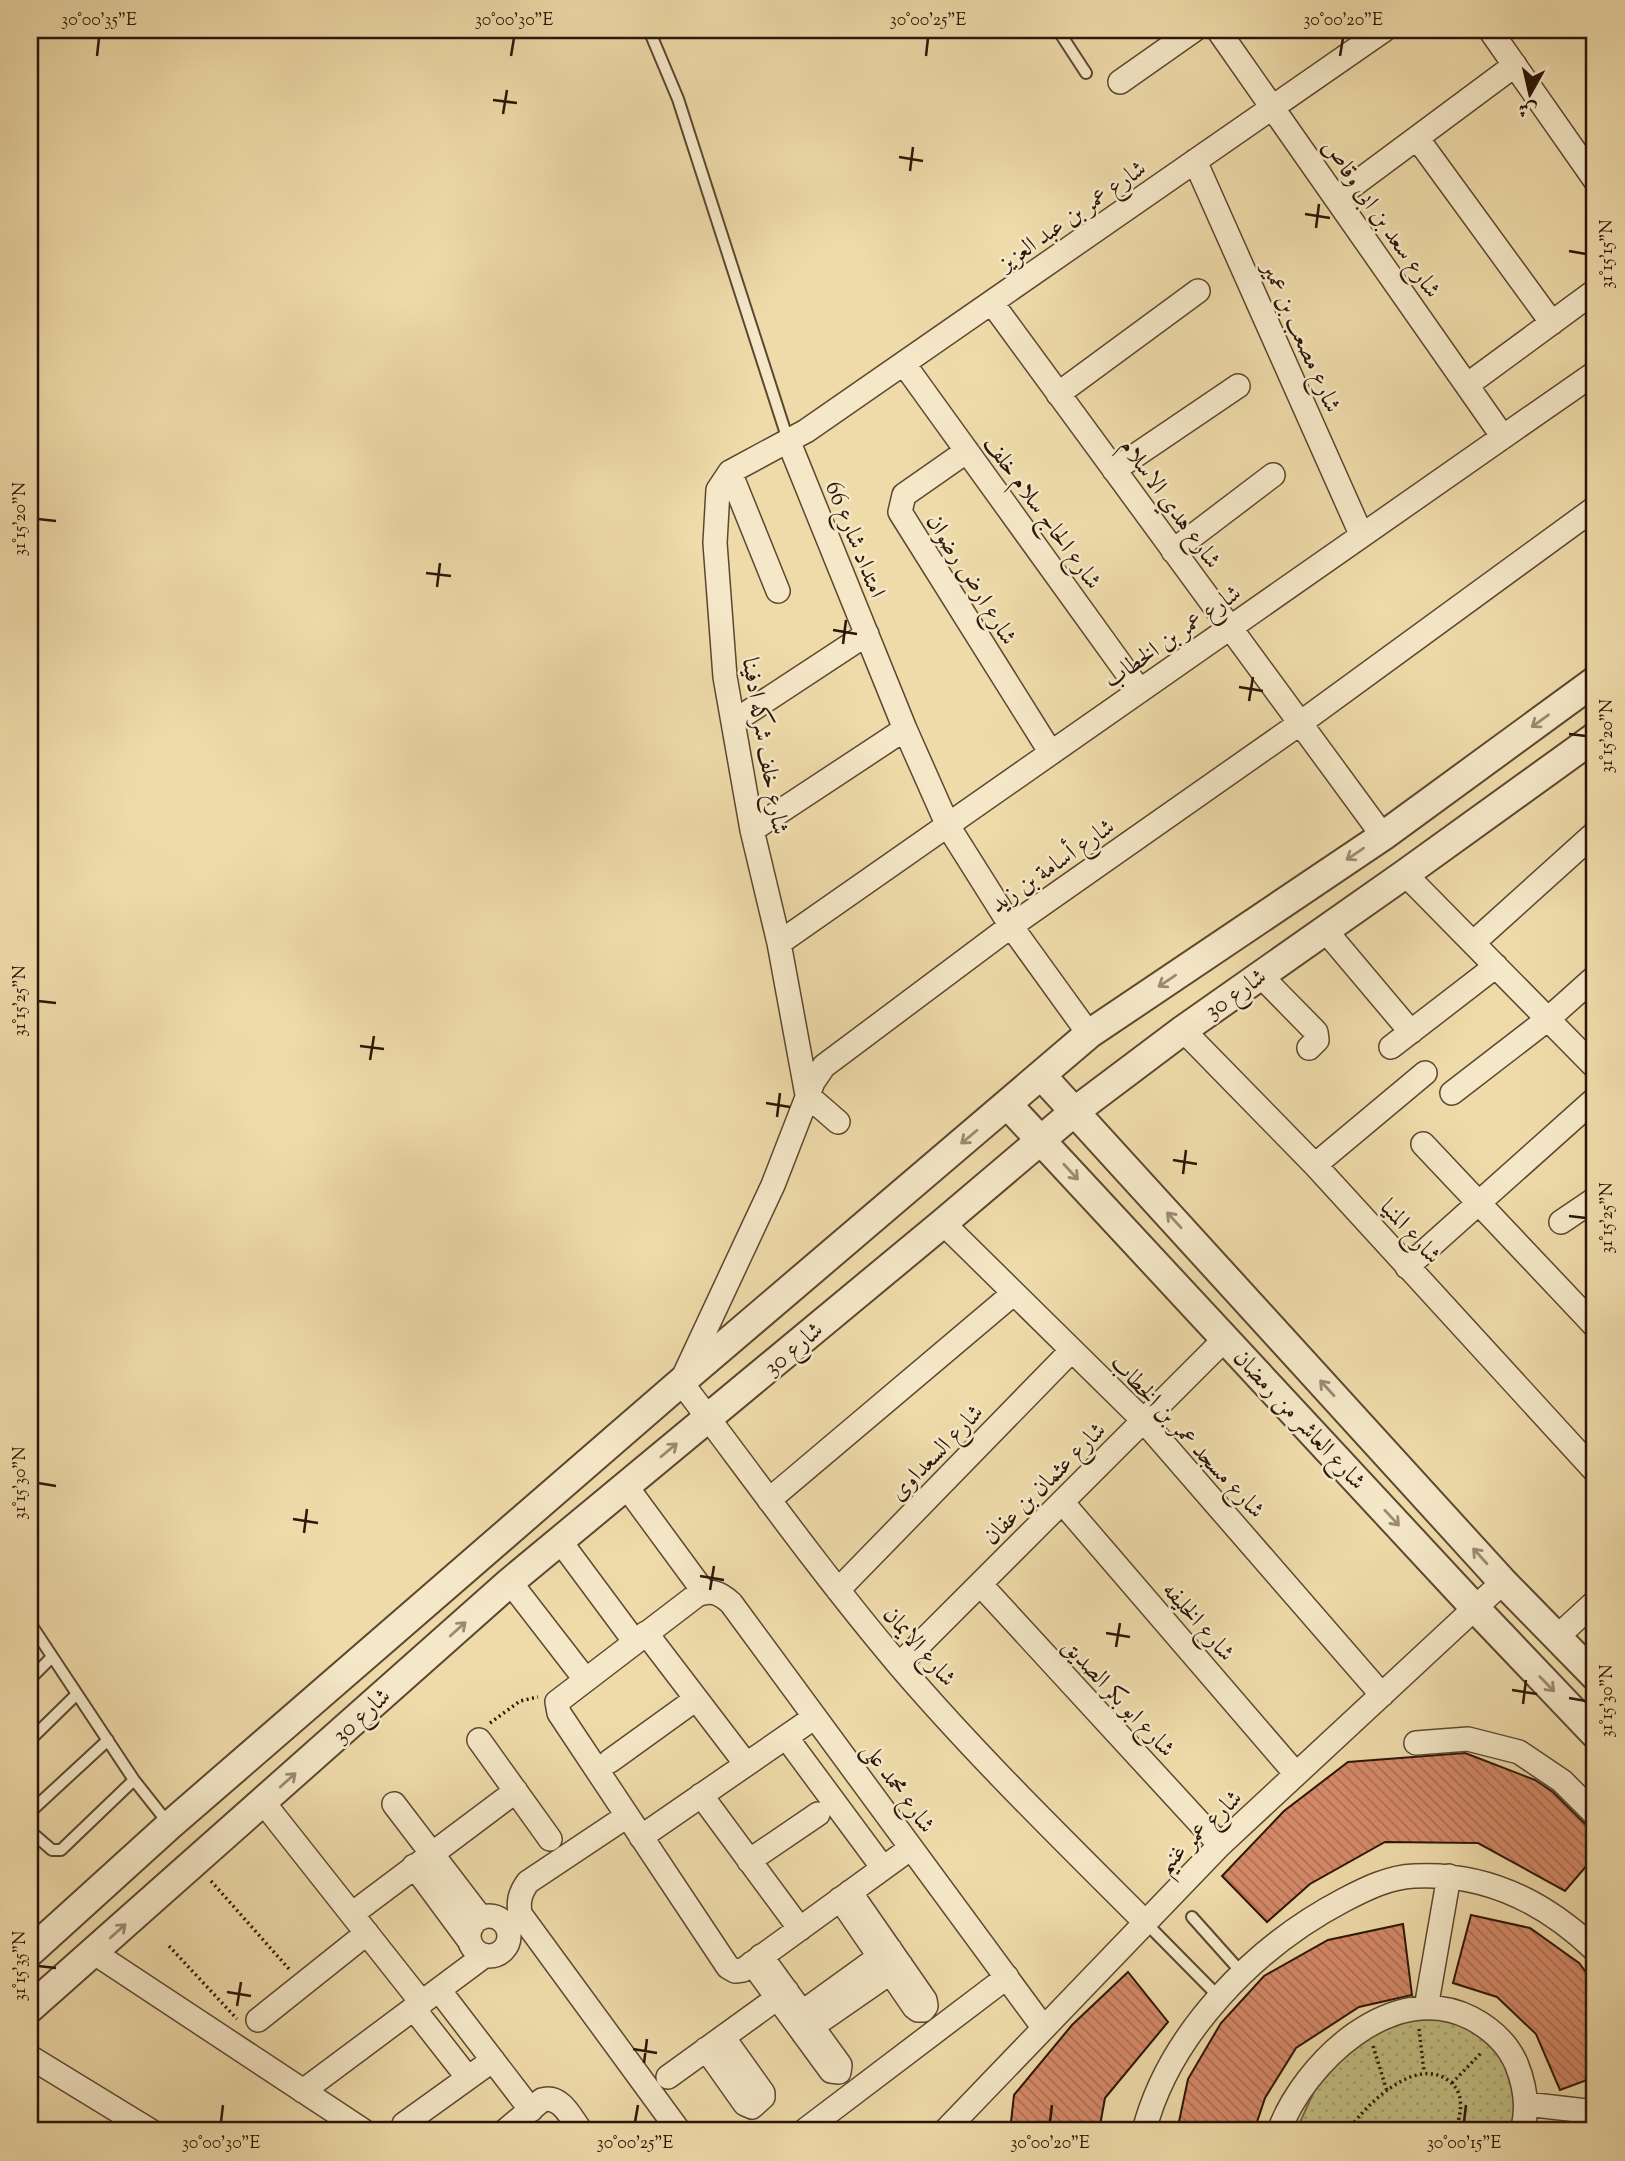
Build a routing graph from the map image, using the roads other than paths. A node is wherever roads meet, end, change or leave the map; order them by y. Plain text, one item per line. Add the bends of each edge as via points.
1 (649, 30) edge
2 (1058, 30) edge
3 (1194, 30) edge
4 (1218, 30) edge
5 (1384, 30) edge
6 (1490, 30) edge
7 (1515, 65) junction
8 (1086, 74) dead end
9 (1120, 82) dead end
10 (1273, 107) junction
11 (1417, 138) junction
12 (1195, 161) junction
13 (1595, 180) edge
14 (1336, 198) junction
15 (1198, 291) dead end
16 (1595, 292) edge
17 (992, 303) junction
18 (1552, 323) junction
19 (904, 364) junction
20 (1595, 373) edge
21 (1467, 385) junction
22 (1238, 386) dead end
23 (1058, 394) junction
24 (1503, 437) junction
25 (788, 440) junction
26 (967, 451) junction
27 (1114, 470) junction
28 (730, 472) junction
29 (1273, 475) dead end
30 (1595, 508) edge
31 (1361, 534) junction
32 (1173, 551) junction
33 (778, 591) dead end
34 (1230, 628) junction
35 (867, 635) junction
36 (1595, 681) edge
37 (1140, 691) junction
38 (733, 722) junction
39 (1299, 724) junction
40 (905, 729) junction
41 (1595, 737) edge
42 (1051, 753) junction
43 (948, 826) junction
44 (752, 830) junction
45 (1595, 833) edge
46 (1382, 836) junction
47 (1405, 874) junction
48 (1011, 926) junction
49 (1325, 929) junction
50 (779, 943) junction
51 (1473, 943) junction
52 (1496, 966) junction
53 (1260, 975) junction
54 (1595, 977) edge
55 (1548, 1019) junction
56 (1183, 1030) junction
57 (1411, 1032) junction
58 (1089, 1034) junction
59 (1391, 1047) dead end
60 (1309, 1048) dead end
61 (1595, 1067) edge
62 (1425, 1073) dead end
63 (1041, 1075) junction
64 (1452, 1093) dead end
65 (807, 1095) junction
66 (1595, 1099) edge
67 (1007, 1104) junction
68 (1074, 1112) junction
69 (838, 1122) dead end
70 (1041, 1140) junction
71 (1423, 1144) dead end
72 (1315, 1165) junction
73 (1595, 1199) edge
74 (1479, 1203) junction
75 (1562, 1222) dead end
76 (943, 1223) junction
77 (1407, 1268) junction
78 (1014, 1293) junction
79 (1595, 1326) edge
80 (1226, 1338) junction
81 (1072, 1350) junction
82 (681, 1382) junction
83 (708, 1418) junction
84 (1143, 1420) junction
85 (1595, 1471) edge
86 (626, 1486) junction
87 (769, 1500) junction
88 (1062, 1502) junction
89 (560, 1541) junction
90 (510, 1582) junction
91 (1503, 1582) junction
92 (980, 1584) junction
93 (838, 1590) junction
94 (701, 1594) junction
95 (1595, 1602) edge
96 (1475, 1608) junction
97 (30, 1623) edge
98 (640, 1637) junction
99 (1557, 1637) junction
100 (52, 1657) junction
101 (899, 1665) junction
102 (1595, 1676) edge
103 (30, 1679) edge
104 (585, 1679) junction
105 (77, 1694) junction
106 (1382, 1695) junction
107 (696, 1699) junction
108 (815, 1717) junction
109 (1595, 1734) edge
110 (786, 1737) junction
111 (30, 1740) edge
112 (479, 1740) road end
113 (108, 1741) junction
114 (1416, 1743) dead end
115 (610, 1761) dead end
116 (746, 1764) junction
117 (1296, 1774) junction
118 (134, 1780) junction
119 (516, 1791) junction
120 (701, 1796) junction
121 (263, 1802) junction
122 (394, 1804) dead end
123 (30, 1812) edge
124 (818, 1814) dead end
125 (1595, 1814) edge
126 (628, 1816) junction
127 (170, 1825) junction
128 (30, 1831) edge
129 (641, 1837) junction
130 (550, 1839) dead end
131 (1220, 1845) junction
132 (911, 1848) junction
133 (423, 1859) junction
134 (749, 1861) junction
135 (883, 1868) junction
136 (1449, 1876) junction
137 (845, 1896) junction
138 (352, 1914) junction
139 (1192, 1917) dead end
140 (481, 1918) junction
141 (1145, 1922) junction
142 (800, 1929) junction
143 (367, 1933) junction
144 (476, 1947) junction
145 (1595, 1950) edge
146 (30, 1952) edge
147 (93, 1952) junction
148 (757, 1959) junction
149 (1242, 1973) junction
150 (1007, 1977) junction
151 (782, 1995) junction
152 (1219, 1997) junction
153 (425, 2000) junction
154 (30, 2008) edge
155 (1421, 2008) junction
156 (258, 2020) road end
157 (1043, 2027) junction
158 (30, 2057) edge
159 (493, 2060) junction
160 (667, 2077) dead end
161 (468, 2078) junction
162 (303, 2091) junction
163 (1526, 2104) junction
164 (531, 2110) junction
165 (1595, 2112) edge
166 (404, 2124) dead end
167 (135, 2128) edge
168 (364, 2131) edge
169 (505, 2131) edge
170 (581, 2131) edge
171 (679, 2131) edge
172 (804, 2131) edge
173 (945, 2131) edge
174 (1144, 2131) edge
175 (1279, 2131) edge
176 (1522, 2131) edge

1 - 25 lane, امتداد شارع 66 via 678,99
2 - 8 lane
3 - 9 street
4 - 10 street, شارع سعد بن ابى وقاص
5 - 10 street, شارع عمر بن عبد العزيز
6 - 7 street
7 - 11 street
7 - 13 street
10 - 12 street, شارع عمر بن عبد العزيز
10 - 14 street, شارع سعد بن ابى وقاص
11 - 14 street
11 - 18 street
12 - 17 street, شارع عمر بن عبد العزيز
12 - 31 street, شارع مصعب بن عمير
14 - 21 street, شارع سعد بن ابى وقاص
15 - 23 street
16 - 18 street
17 - 19 street, شارع عمر بن عبد العزيز
17 - 23 street, شارع هدي الاسلام
18 - 21 street
19 - 25 street, شارع عمر بن عبد العزيز
19 - 26 street, شارع الحاج سلام خلف
20 - 24 street, شارع عمر بن الخطاب
21 - 24 street, شارع سعد بن ابى وقاص
22 - 27 street
23 - 27 street, شارع هدي الاسلام
24 - 31 street, شارع عمر بن الخطاب
25 - 28 street
25 - 35 street, امتداد شارع 66
26 - 37 street, شارع الحاج سلام خلف
26 - 42 street, شارع ارض رضوان via 904,495 900,512
27 - 32 street, شارع هدي الاسلام
28 - 33 street
28 - 38 street, شارع خلف شركه ادفينا via 718,490 715,542 722,650
29 - 32 street
30 - 39 street, شارع أسامة بن زيد
31 - 34 street, شارع عمر بن الخطاب
32 - 34 street, شارع هدي الاسلام
34 - 37 street, شارع عمر بن الخطاب
34 - 39 street, شارع هدي الاسلام
35 - 38 street
35 - 40 street, امتداد شارع 66
36 -> 46 street, شارع 30
37 - 42 street, شارع عمر بن الخطاب
38 - 44 street, شارع خلف شركه ادفينا
39 - 46 street, شارع هدي الاسلام
39 - 48 street, شارع أسامة بن زيد
40 - 43 street, امتداد شارع 66
40 - 44 street
41 - 47 street, شارع 30
42 - 43 street, شارع عمر بن الخطاب
43 - 48 street, امتداد شارع 66
43 - 50 street, شارع عمر بن الخطاب
44 - 50 street, شارع خلف شركه ادفينا
45 - 51 street
46 -> 58 street, شارع 30
47 - 49 street, شارع 30
47 - 51 street
48 - 58 street, امتداد شارع 66
48 - 65 street, شارع أسامة بن زيد via 824,1066
49 - 53 street, شارع 30
49 - 57 street
50 - 65 street, شارع خلف شركه ادفينا
51 - 52 street
52 - 55 street
52 - 57 street
53 - 56 street, شارع 30
53 - 60 street via 1317,1032 1317,1040
54 - 55 street
55 - 61 street
55 - 64 street
56 - 68 street, شارع 30
56 - 72 street, شارع المنيا
57 - 59 street
58 - 63 street, شارع 30
62 - 72 street
63 - 67 street, شارع 30
63 - 68 street, شارع العاشر من رمضان
65 - 69 street
65 - 82 street, شارع أسامة بن زيد via 772,1185
66 - 74 street
67 - 70 street, شارع العاشر من رمضان
67 -> 82 street, شارع 30
68 - 70 street, شارع 30
91 -> 68 street, شارع العاشر من رمضان
70 - 76 street, شارع 30
70 -> 80 street, شارع العاشر من رمضان
71 - 74 street
72 - 77 street, شارع المنيا
73 - 75 street
74 - 77 street
74 - 79 street
76 - 78 street, شارع مسجد عمر بن الخطاب
76 - 83 street, شارع 30
77 - 85 street, شارع المنيا
78 - 81 street, شارع مسجد عمر بن الخطاب
78 - 87 street
80 - 84 street, شارع عثمان بن عفان
80 -> 96 street, شارع العاشر من رمضان
81 - 84 street, شارع مسجد عمر بن الخطاب
81 - 93 street, شارع السعداوى
82 - 83 street, شارع الايمان
82 - 127 street, شارع 30
86 -> 83 street, شارع 30
83 - 87 street, شارع الايمان
84 - 88 street, شارع عثمان بن عفان
84 - 106 street, شارع مسجد عمر بن الخطاب
86 - 89 street, شارع 30
86 - 94 street, شارع محمد على
87 - 93 street, شارع الايمان
88 - 92 street, شارع عثمان بن عفان
88 - 117 street, شارع الخليفه
89 - 90 street, شارع 30
89 - 98 street
90 - 104 street
121 -> 90 street, شارع 30
91 - 96 street, شارع عمر غنيم
91 - 99 street, شارع العاشر من رمضان
92 - 101 street, شارع عثمان بن عفان
92 - 131 street, شارع ابو بكر الصديق
93 - 101 street, شارع الايمان
94 - 98 street
94 - 108 street, شارع محمد على via 722,1595 731,1603
95 - 99 street
96 - 106 street, شارع عمر غنيم
96 -> 109 street, شارع العاشر من رمضان
97 - 100 lane
98 - 104 street
98 - 107 street
99 - 102 street, شارع العاشر من رمضان
100 - 103 lane
100 - 105 lane
101 - 141 street, شارع الايمان
104 - 126 street via 557,1702 559,1713
105 - 111 lane
105 - 113 lane
106 - 117 street, شارع عمر غنيم
107 - 115 street
107 - 116 street
108 - 110 street
108 - 132 street, شارع محمد على
110 - 116 street
110 - 135 street
112 - 119 street
113 - 118 lane
113 - 123 lane
114 - 125 street via 1468,1739 1519,1752 1562,1781
116 - 120 street
117 - 131 street, شارع عمر غنيم
118 - 127 lane
118 - 128 lane via 61,1850 52,1850
119 - 130 street
119 - 133 street
120 - 129 street
120 - 134 street
121 - 138 street
147 -> 121 street, شارع 30
122 - 133 street
124 - 134 street
126 - 129 street
126 - 171 street via 528,1882 519,1902 520,1914
127 - 146 street, شارع 30
129 - 148 street via 728,1967 739,1971
131 - 141 street, شارع عمر غنيم
132 - 135 street
132 - 150 street, شارع محمد على
133 - 138 street
133 - 140 street
133 - 144 street
134 - 142 street
135 - 137 street
136 - 145 street via 1498,1886 1573,1929
136 - 149 street via 1410,1876 1367,1887 1282,1938
136 - 155 street
137 - 142 street
137 - 151 street via 890,1961 803,2023
138 - 143 street
139 - 149 lane
140 - 144 street via 471,1926
140 - 144 street via 496,1917 509,1934 504,1949 491,1956
141 - 152 lane
141 - 157 street, شارع عمر غنيم
142 - 148 street
143 - 153 street
143 - 156 street
144 - 153 street
147 - 154 street, شارع 30
147 - 162 street
148 - 151 street
149 - 152 street
150 - 157 street, شارع محمد على
150 - 172 street
151 - 160 street
152 - 174 street via 1174,2060 1149,2108
153 - 159 street
153 - 161 street
153 - 162 street
155 - 163 street via 1464,2015 1497,2036 1513,2056
155 - 175 street via 1367,2027 1328,2056 1291,2104
157 - 173 street, شارع عمر غنيم
158 - 167 street
159 - 161 street
159 - 164 street
161 - 166 street
162 - 168 street
163 - 165 street
163 - 176 street
164 - 169 street
164 - 170 street via 542,2100 556,2099

